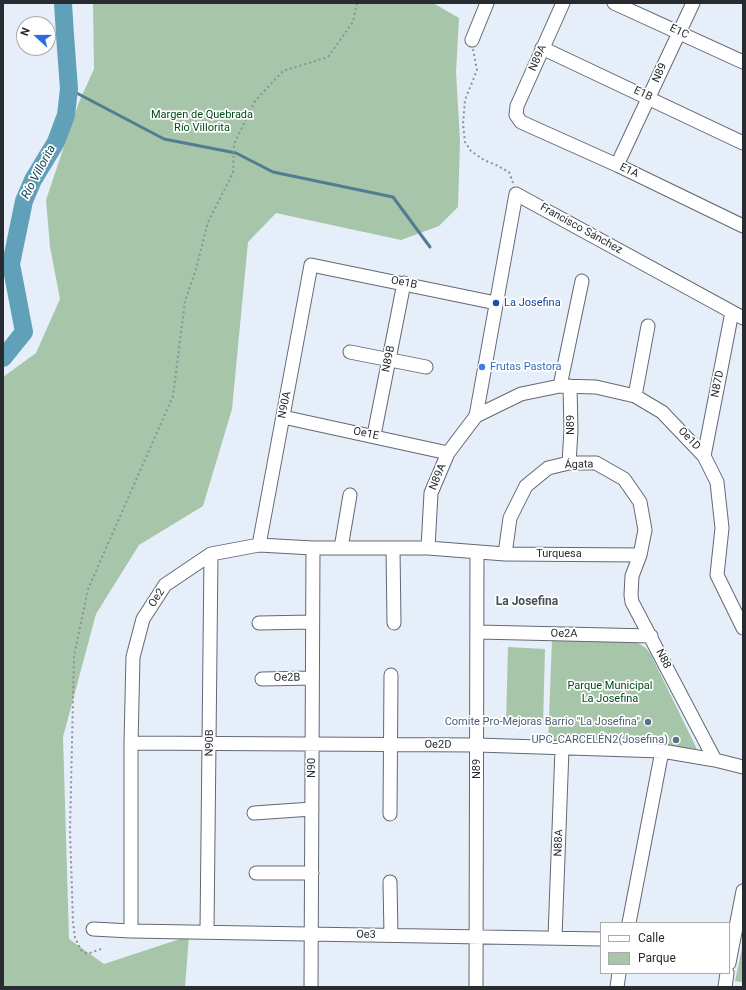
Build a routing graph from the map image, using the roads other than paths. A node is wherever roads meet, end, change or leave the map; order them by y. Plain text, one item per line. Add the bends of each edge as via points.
1 (487, 3) edge
2 (563, 3) edge
3 (614, 3) edge
4 (693, 3) edge
5 (679, 32) junction
6 (472, 40) road end
7 (542, 48) junction
8 (743, 62) edge
9 (650, 97) junction
10 (516, 114) joint
11 (743, 143) edge
12 (617, 165) junction
13 (743, 226) edge
14 (311, 265) joint
15 (582, 282) dead end
16 (404, 283) junction
17 (496, 303) junction
18 (738, 315) edge
19 (648, 326) dead end
20 (350, 352) dead end
21 (389, 359) junction
22 (426, 367) dead end
23 (565, 386) junction
24 (635, 396) junction
25 (283, 416) junction
26 (476, 416) junction
27 (374, 436) junction
28 (448, 453) junction
29 (704, 456) junction
30 (569, 463) junction
31 (350, 495) dead end
32 (259, 545) junction
33 (313, 548) junction
34 (341, 548) junction
35 (393, 548) junction
36 (428, 548) junction
37 (478, 552) junction
38 (212, 554) junction
39 (505, 554) junction
40 (640, 555) junction
41 (312, 622) junction
42 (259, 623) dead end
43 (394, 623) dead end
44 (743, 628) edge
45 (478, 632) junction
46 (651, 636) junction
47 (391, 676) dead end
48 (312, 678) junction
49 (262, 679) dead end
50 (210, 742) junction
51 (131, 743) junction
52 (312, 744) junction
53 (390, 744) junction
54 (477, 745) junction
55 (659, 747) junction
56 (562, 749) junction
57 (715, 760) junction
58 (743, 767) edge
59 (312, 809) junction
60 (254, 813) dead end
61 (390, 814) dead end
62 (256, 873) dead end
63 (312, 873) junction
64 (390, 882) dead end
65 (743, 890) edge
66 (629, 922) edge
67 (93, 929) dead end
68 (131, 931) junction
69 (207, 931) junction
70 (312, 934) junction
71 (391, 935) junction
72 (476, 937) junction
73 (555, 937) junction
74 (600, 939) edge
75 (730, 955) edge
76 (619, 974) edge
77 (727, 974) edge
78 (311, 987) edge
79 (476, 987) edge
80 (617, 987) edge
81 (725, 987) edge

1 - 6 street
2 - 7 street, N89A
3 - 5 street, E1C
4 - 5 street, N89
5 - 8 street, E1C
5 - 9 street, N89
7 - 9 street, E1B
7 - 10 street, N89A via 517,106
9 - 11 street, E1B
9 - 12 street, N89
10 - 12 street, E1A via 521,122
12 - 13 street, E1A
14 - 16 street, Oe1B
14 - 25 street, N90A
15 - 23 street, N89
16 - 17 street, Oe1B
16 - 21 street, N89B
17 - 18 street, Francisco Sánchez via 516,194
17 - 26 street, N89A
18 - 29 street, N87D
19 - 24 street
20 - 21 street
21 - 22 street
21 - 27 street, N89B
23 - 24 street, Oe1D via 596,387
23 - 26 street, N89A via 521,394
23 - 30 street, N89 via 571,430
24 - 29 street, Oe1D via 662,412
25 - 27 street, Oe1E
25 - 32 street, N90A
26 - 28 street, N89A
27 - 28 street, Oe1E
28 - 36 street, N89A via 431,493
29 - 44 street, Oe1D via 717,482 722,528 718,575
30 - 39 street, Ágata via 548,468 526,486 510,518
30 - 40 street, Ágata via 596,463 624,479 640,502 645,530
31 - 34 street
32 - 33 street, Oe2
32 - 38 street, Oe2
33 - 34 street, Oe2
33 - 41 street, N90
34 - 35 street, Oe2
35 - 36 street, Oe2
35 - 43 street
36 - 37 street, Oe2
37 - 39 street, Turquesa
37 - 45 street, N89
38 - 50 street, N90B
38 - 51 street, Oe2 via 165,585 143,619 133,657
39 - 40 street, Turquesa
40 - 46 street, N88 via 632,576 631,595 632,602
41 - 42 street
41 - 48 street, N90
45 - 46 street, Oe2A
45 - 54 street, N89
46 - 57 street, N88
47 - 53 street
48 - 49 street, Oe2B
48 - 52 street, N90
50 - 51 street, Oe2D
50 - 52 street, Oe2D
50 - 69 street, N90B
51 - 68 street, Oe2
52 - 53 street, Oe2D
52 - 59 street, N90
53 - 54 street, Oe2D
53 - 61 street
54 - 56 street, Oe2D
54 - 72 street, N89
55 - 56 street, Oe2D
55 - 57 street, Oe2D
55 - 66 street
56 - 73 street, N88A
57 - 58 street, Oe2D
59 - 60 street
59 - 63 street, N90
62 - 63 street
63 - 70 street, N90
64 - 71 street
65 - 75 street
67 - 68 street, Oe3
68 - 69 street, Oe3
69 - 70 street, Oe3
70 - 71 street, Oe3
70 - 78 street, N90
71 - 72 street, Oe3
72 - 73 street, Oe3
72 - 79 street, N89
73 - 74 street, Oe3
76 - 80 street
77 - 81 street

